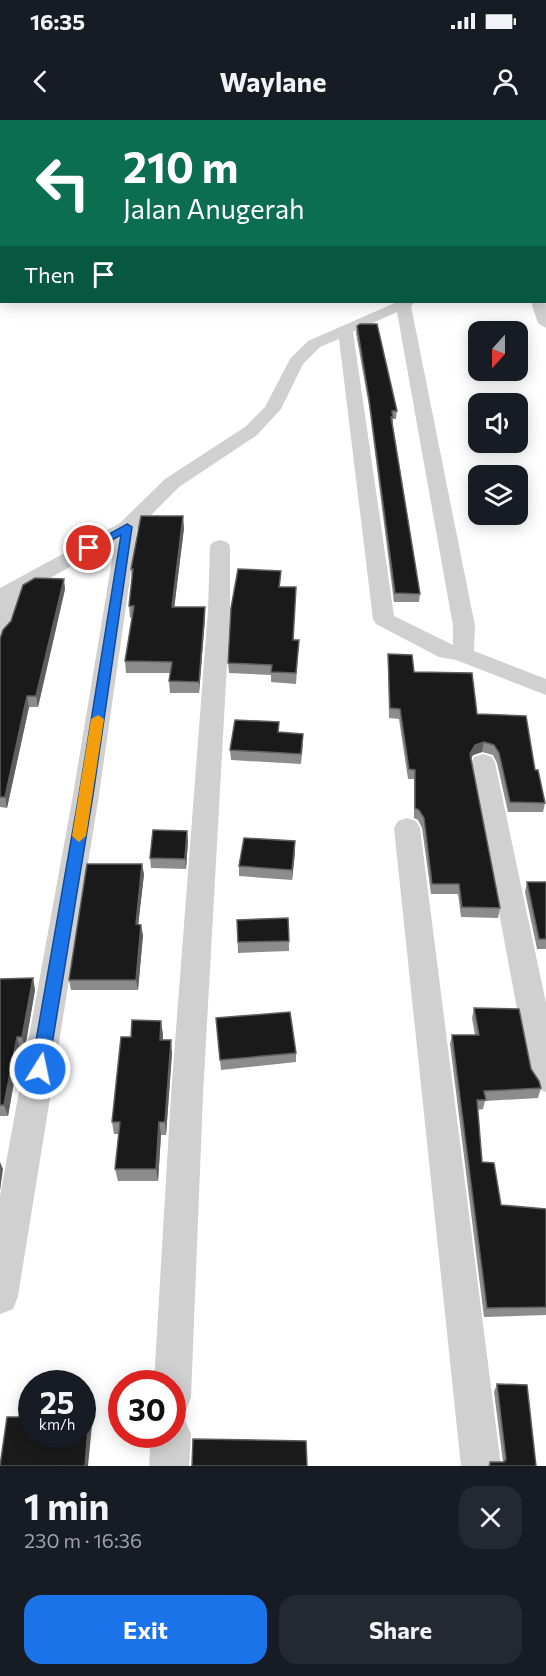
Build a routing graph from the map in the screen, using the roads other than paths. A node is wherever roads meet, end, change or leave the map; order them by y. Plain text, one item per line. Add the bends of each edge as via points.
1 (403, 303) edge
2 (405, 303) edge
3 (538, 303) edge
4 (546, 323) edge
5 (345, 329) junction
6 (127, 527) junction
7 (220, 546) dead end
8 (6, 594) edge
9 (0, 630) edge
10 (460, 653) junction
11 (546, 688) edge
12 (483, 763) dead end
13 (407, 828) dead end
14 (546, 1078) edge
15 (0, 1296) edge
16 (173, 1370) edge
17 (170, 1448) edge
18 (169, 1466) edge
19 (481, 1466) edge

1 - 5 street
2 - 10 street via 464,626 464,650
3 - 4 street
5 - 6 street via 322,339 303,354 272,409 251,431 172,483
5 - 10 street via 384,619 447,652
6 - 8 street
6 - 15 street via 86,795
7 - 16 street
8 - 9 street
10 - 11 street
12 - 14 street
13 - 19 street
17 - 18 street

